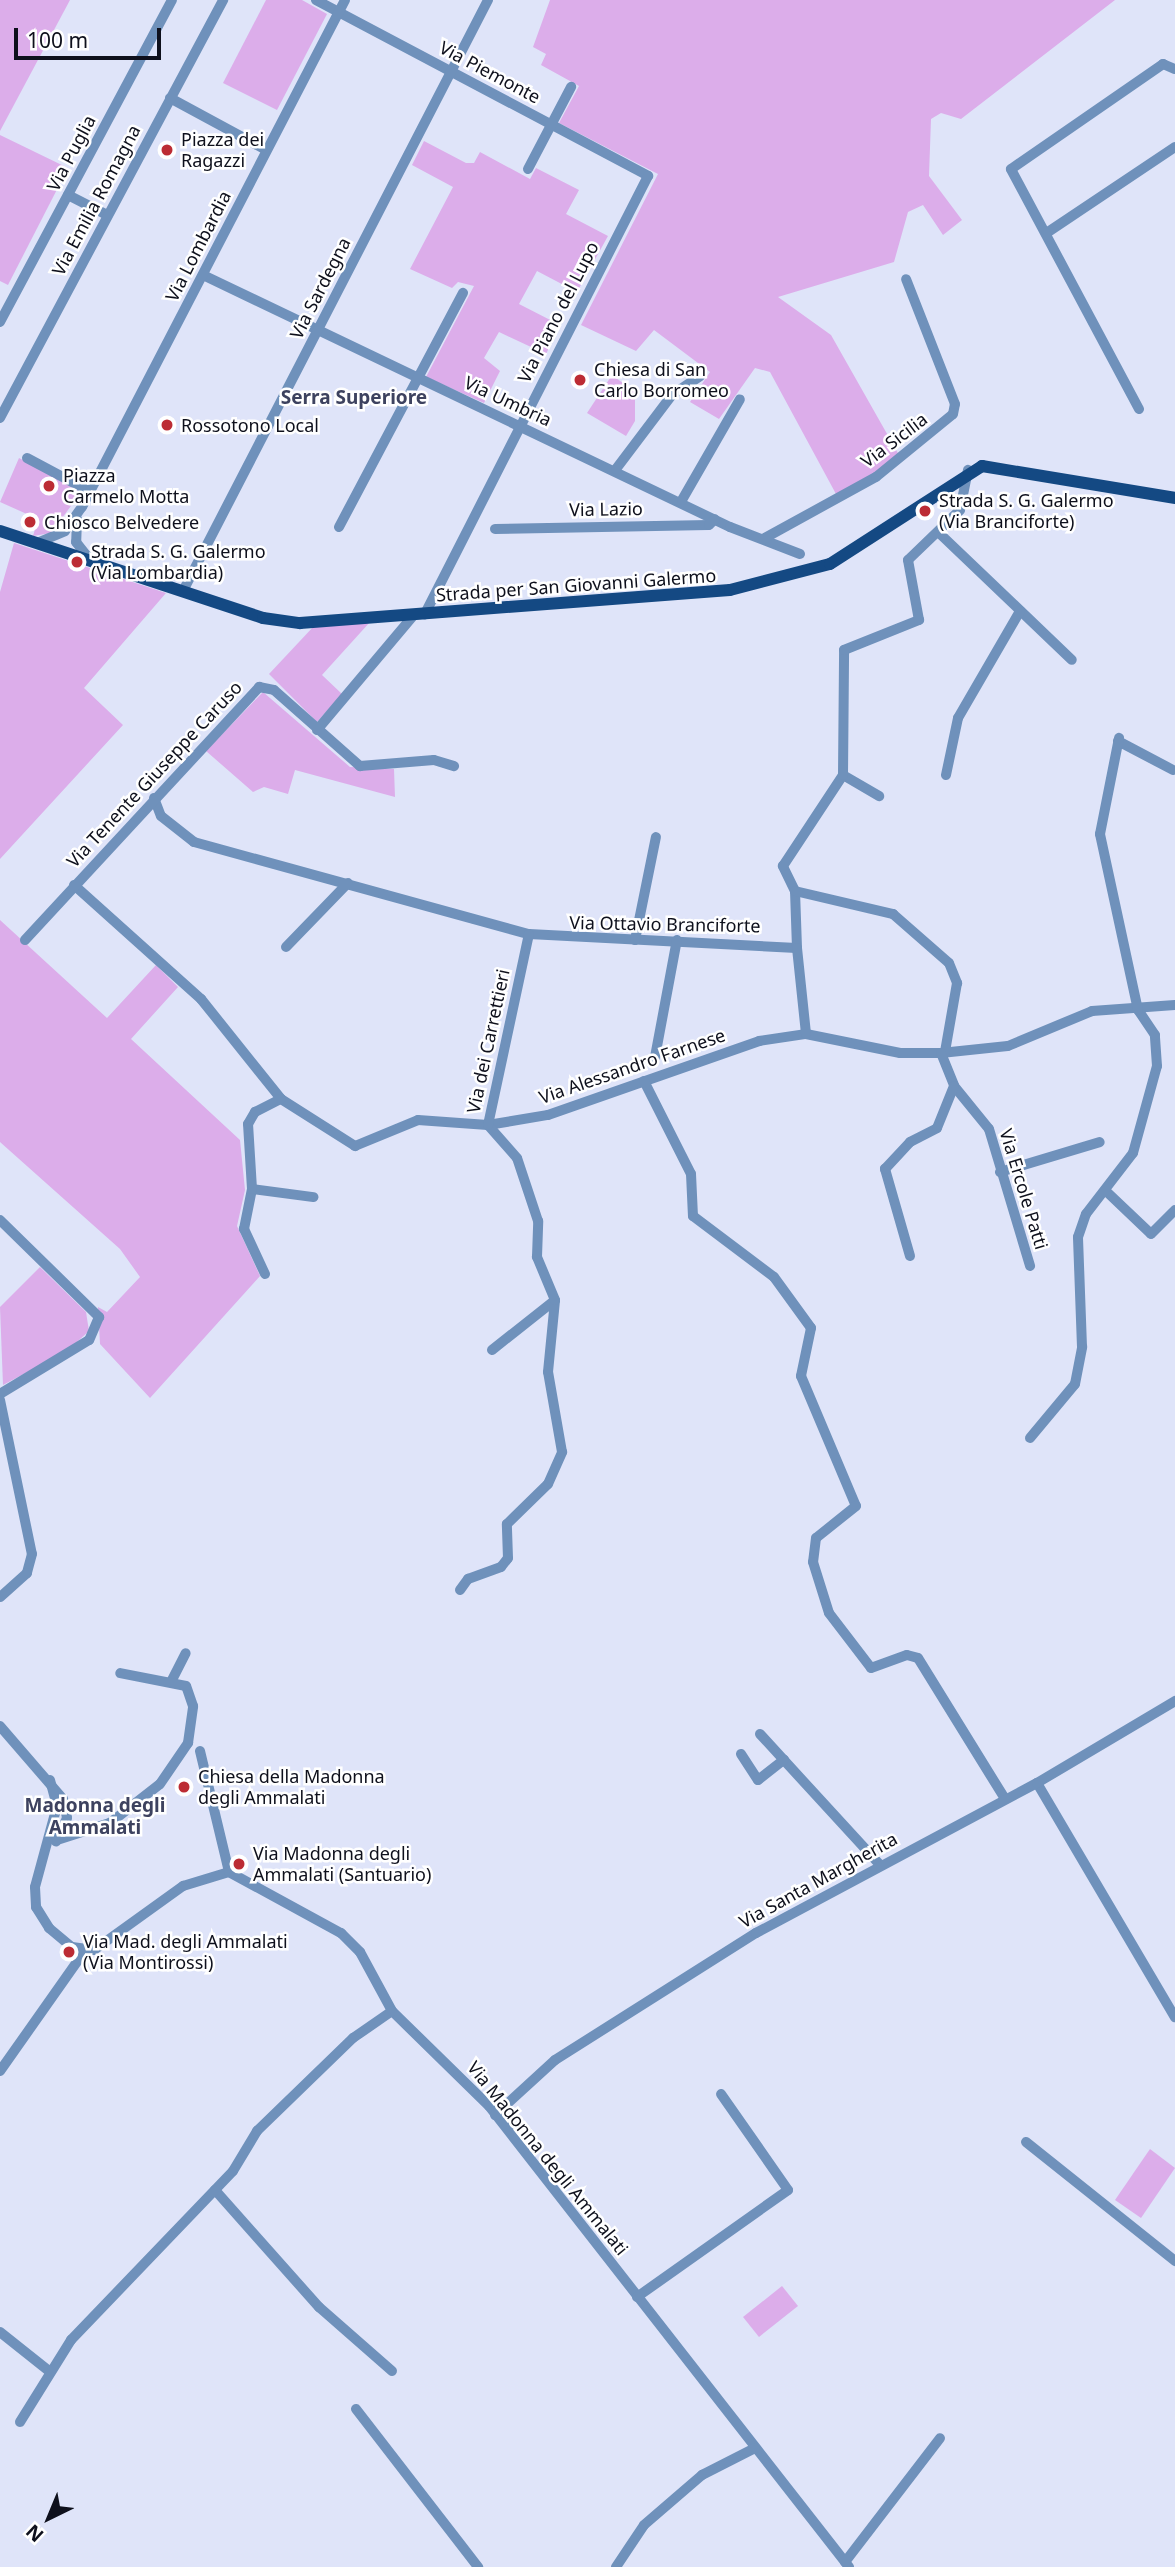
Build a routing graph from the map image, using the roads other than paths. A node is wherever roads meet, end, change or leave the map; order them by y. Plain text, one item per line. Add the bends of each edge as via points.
1 (172, 0) edge
2 (223, 0) edge
3 (316, 0) edge
4 (345, 0) edge
5 (488, 0) edge
6 (339, 12) junction
7 (1175, 69) edge
8 (451, 72) junction
9 (571, 87) dead end
10 (170, 98) junction
11 (551, 124) junction
12 (1175, 147) edge
13 (267, 150) junction
14 (528, 169) dead end
15 (648, 176) joint
16 (68, 195) junction
17 (107, 215) junction
18 (1048, 232) junction
19 (203, 275) junction
20 (906, 279) dead end
21 (463, 293) dead end
22 (0, 322) edge
23 (318, 330) junction
24 (700, 376) dead end
25 (418, 378) junction
26 (740, 399) dead end
27 (1139, 409) dead end
28 (0, 418) edge
29 (519, 426) junction
30 (27, 458) dead end
31 (616, 469) junction
32 (968, 470) junction
33 (89, 491) junction
34 (1175, 498) edge
35 (682, 500) junction
36 (715, 519) junction
37 (339, 527) dead end
38 (495, 529) dead end
39 (0, 531) edge
40 (70, 531) junction
41 (938, 532) junction
42 (763, 539) junction
43 (37, 543) junction
44 (61, 551) junction
45 (800, 554) dead end
46 (90, 560) junction
47 (183, 591) junction
48 (1020, 611) junction
49 (420, 615) junction
50 (1072, 660) dead end
51 (317, 730) junction
52 (454, 766) dead end
53 (1173, 770) dead end
54 (843, 775) junction
55 (946, 775) dead end
56 (879, 796) dead end
57 (155, 798) junction
58 (656, 837) dead end
59 (348, 883) junction
60 (74, 885) junction
61 (795, 891) junction
62 (529, 934) junction
63 (25, 940) dead end
64 (635, 940) junction
65 (677, 940) junction
66 (286, 947) dead end
67 (797, 948) junction
68 (1175, 1005) edge
69 (1138, 1010) junction
70 (806, 1034) junction
71 (943, 1052) junction
72 (655, 1056) dead end
73 (644, 1081) junction
74 (954, 1086) junction
75 (281, 1099) junction
76 (488, 1125) junction
77 (1100, 1142) dead end
78 (1000, 1172) junction
79 (252, 1189) junction
80 (1108, 1193) junction
81 (313, 1197) dead end
82 (1175, 1210) edge
83 (0, 1220) edge
84 (910, 1256) dead end
85 (1030, 1266) dead end
86 (265, 1274) dead end
87 (555, 1300) junction
88 (492, 1350) dead end
89 (0, 1394) edge
90 (0, 1400) edge
91 (1030, 1438) dead end
92 (460, 1590) dead end
93 (0, 1597) edge
94 (187, 1653) dead end
95 (120, 1673) dead end
96 (172, 1680) junction
97 (1175, 1701) edge
98 (0, 1726) edge
99 (760, 1734) dead end
100 (200, 1751) dead end
101 (741, 1754) dead end
102 (784, 1760) junction
103 (1037, 1783) junction
104 (1005, 1799) junction
105 (60, 1822) junction
106 (79, 1835) junction
107 (57, 1840) junction
108 (42, 1862) junction
109 (880, 1865) junction
110 (229, 1872) junction
111 (84, 1952) junction
112 (392, 2011) junction
113 (1175, 2017) edge
114 (0, 2071) edge
115 (721, 2094) dead end
116 (495, 2115) junction
117 (1027, 2142) dead end
118 (215, 2189) junction
119 (1175, 2261) edge
120 (637, 2297) junction
121 (0, 2332) edge
122 (49, 2371) junction
123 (392, 2371) dead end
124 (356, 2409) dead end
125 (20, 2422) dead end
126 (940, 2438) dead end
127 (755, 2448) junction
128 (847, 2564) edge
129 (478, 2567) edge
130 (616, 2567) edge

1 - 16 street, Via Puglia
2 - 10 street, Via Emilia Romagna
3 - 6 street, Via Piemonte
4 - 6 street, Via Lombardia
5 - 8 street, Via Sardegna
6 - 8 street, Via Piemonte
6 - 13 street, Via Lombardia
7 - 18 street via 1163,64 1014,162 1012,169
8 - 11 street, Via Piemonte
8 - 23 street, Via Sardegna
9 - 11 street
10 - 13 street
10 - 17 street, Via Emilia Romagna
11 - 14 street
11 - 15 street, Via Piemonte
12 - 18 street
13 - 19 street, Via Lombardia
15 - 29 street, Via Piano del Lupo
16 - 17 street
16 - 22 street, Via Puglia
17 - 28 street, Via Emilia Romagna
18 - 27 street
19 - 23 street, Via Umbria
19 - 33 street, Via Lombardia
20 - 42 street, Via Sicilia via 955,404 953,414 876,477
21 - 25 street
23 - 25 street, Via Umbria
23 - 47 street, Via Sardegna
24 - 31 street via 672,395
25 - 29 street, Via Umbria
25 - 37 street
26 - 35 street
29 - 31 street, Via Umbria
29 - 49 street, Via Piano del Lupo
30 - 33 street
31 - 35 street, Via Umbria
32 - 34 main road via 1010,469
32 - 41 street via 960,510
32 - 49 main road, Strada per San Giovanni Galermo via 849,554 817,568 707,594
33 - 40 street, Via Lombardia
35 - 36 street, Via Umbria
36 - 38 street, Via Lazio via 709,525
36 - 42 street, Via Umbria
39 - 43 main road, Strada per San Giovanni Galermo
40 - 43 street
40 - 44 street, Via Lombardia
40 - 46 street
41 - 48 street
41 - 54 street via 912,553 906,568 919,620 844,650
42 - 45 street, Via Umbria
43 - 44 main road, Strada per San Giovanni Galermo
44 - 46 main road, Strada per San Giovanni Galermo
46 - 47 main road, Strada per San Giovanni Galermo
47 - 49 main road, Strada per San Giovanni Galermo via 285,622
48 - 50 street
48 - 55 street via 958,718
49 - 51 street, Via Piano del Lupo
51 - 52 street via 360,766 434,760
51 - 57 street, Via Tenente Giuseppe Caruso via 274,690 260,687
53 - 69 street via 1119,739 1100,834
54 - 56 street
54 - 61 street via 783,866
57 - 59 street, Via Ottavio Branciforte via 161,816 194,842
57 - 60 street, Via Tenente Giuseppe Caruso
58 - 64 street
59 - 62 street, Via Ottavio Branciforte
59 - 66 street
60 - 63 street, Via Tenente Giuseppe Caruso
60 - 75 street, Via Alessandro Farnese via 201,999
61 - 67 street
61 - 71 street via 893,914 949,962 957,983
62 - 64 street, Via Ottavio Branciforte
62 - 76 street, Via dei Carrettieri
64 - 65 street, Via Ottavio Branciforte
65 - 67 street, Via Ottavio Branciforte
65 - 72 street
67 - 70 street
68 - 69 street, Via Alessandro Farnese
69 - 71 street, Via Alessandro Farnese via 1092,1011 1008,1046
69 - 80 street via 1155,1035 1154,1087 1133,1153
70 - 71 street, Via Alessandro Farnese via 900,1053
70 - 73 street, Via Alessandro Farnese via 759,1041
71 - 74 street, Via Ercole Patti
73 - 76 street, Via Alessandro Farnese via 548,1115
73 - 104 street via 691,1174 693,1216 775,1277 811,1328 801,1376 856,1506 816,1538 813,1562 825,1606 871,1668 906,1655 918,1658
74 - 78 street, Via Ercole Patti via 989,1129
74 - 84 street via 937,1128 910,1142 885,1169
75 - 76 street, Via Alessandro Farnese via 355,1146 418,1120
75 - 79 street via 255,1112 248,1124
76 - 87 street, Via dei Carrettieri via 517,1158 538,1221 537,1257
77 - 78 street
78 - 85 street, Via Ercole Patti
79 - 81 street
79 - 86 street via 244,1229
80 - 82 street via 1151,1234
80 - 91 street via 1091,1206 1078,1237 1080,1370
83 - 89 street via 99,1317 89,1340
87 - 88 street
87 - 92 street, Via dei Carrettieri via 548,1372 561,1440 558,1467 507,1524 508,1558 501,1567 468,1579
90 - 93 street via 32,1554 27,1573
94 - 96 street
95 - 96 street
96 - 106 street via 191,1694 188,1743 151,1792 110,1823
97 - 103 street, Via Santa Margherita
98 - 105 street via 50,1780
99 - 102 street
100 - 110 street
101 - 102 street via 758,1780
102 - 109 street
103 - 104 street, Via Santa Margherita
103 - 113 street
104 - 109 street, Via Santa Margherita
105 - 106 street
105 - 107 street
105 - 108 street
106 - 107 street
107 - 108 street
108 - 111 street via 35,1887 40,1917 62,1940
109 - 116 street, Via Santa Margherita via 756,1933 555,2060
110 - 111 street via 183,1886
110 - 112 street, Via Madonna degli Ammalati via 347,1938
111 - 114 street
112 - 116 street, Via Madonna degli Ammalati
112 - 118 street via 284,2103
115 - 120 street via 788,2190
116 - 120 street, Via Madonna degli Ammalati
117 - 119 street
118 - 122 street via 105,2302
118 - 123 street via 320,2307
120 - 127 street, Via Madonna degli Ammalati
121 - 122 street
122 - 125 street
124 - 129 street
126 - 128 street
127 - 128 street, Via Madonna degli Ammalati
127 - 130 street via 692,2483 644,2525

